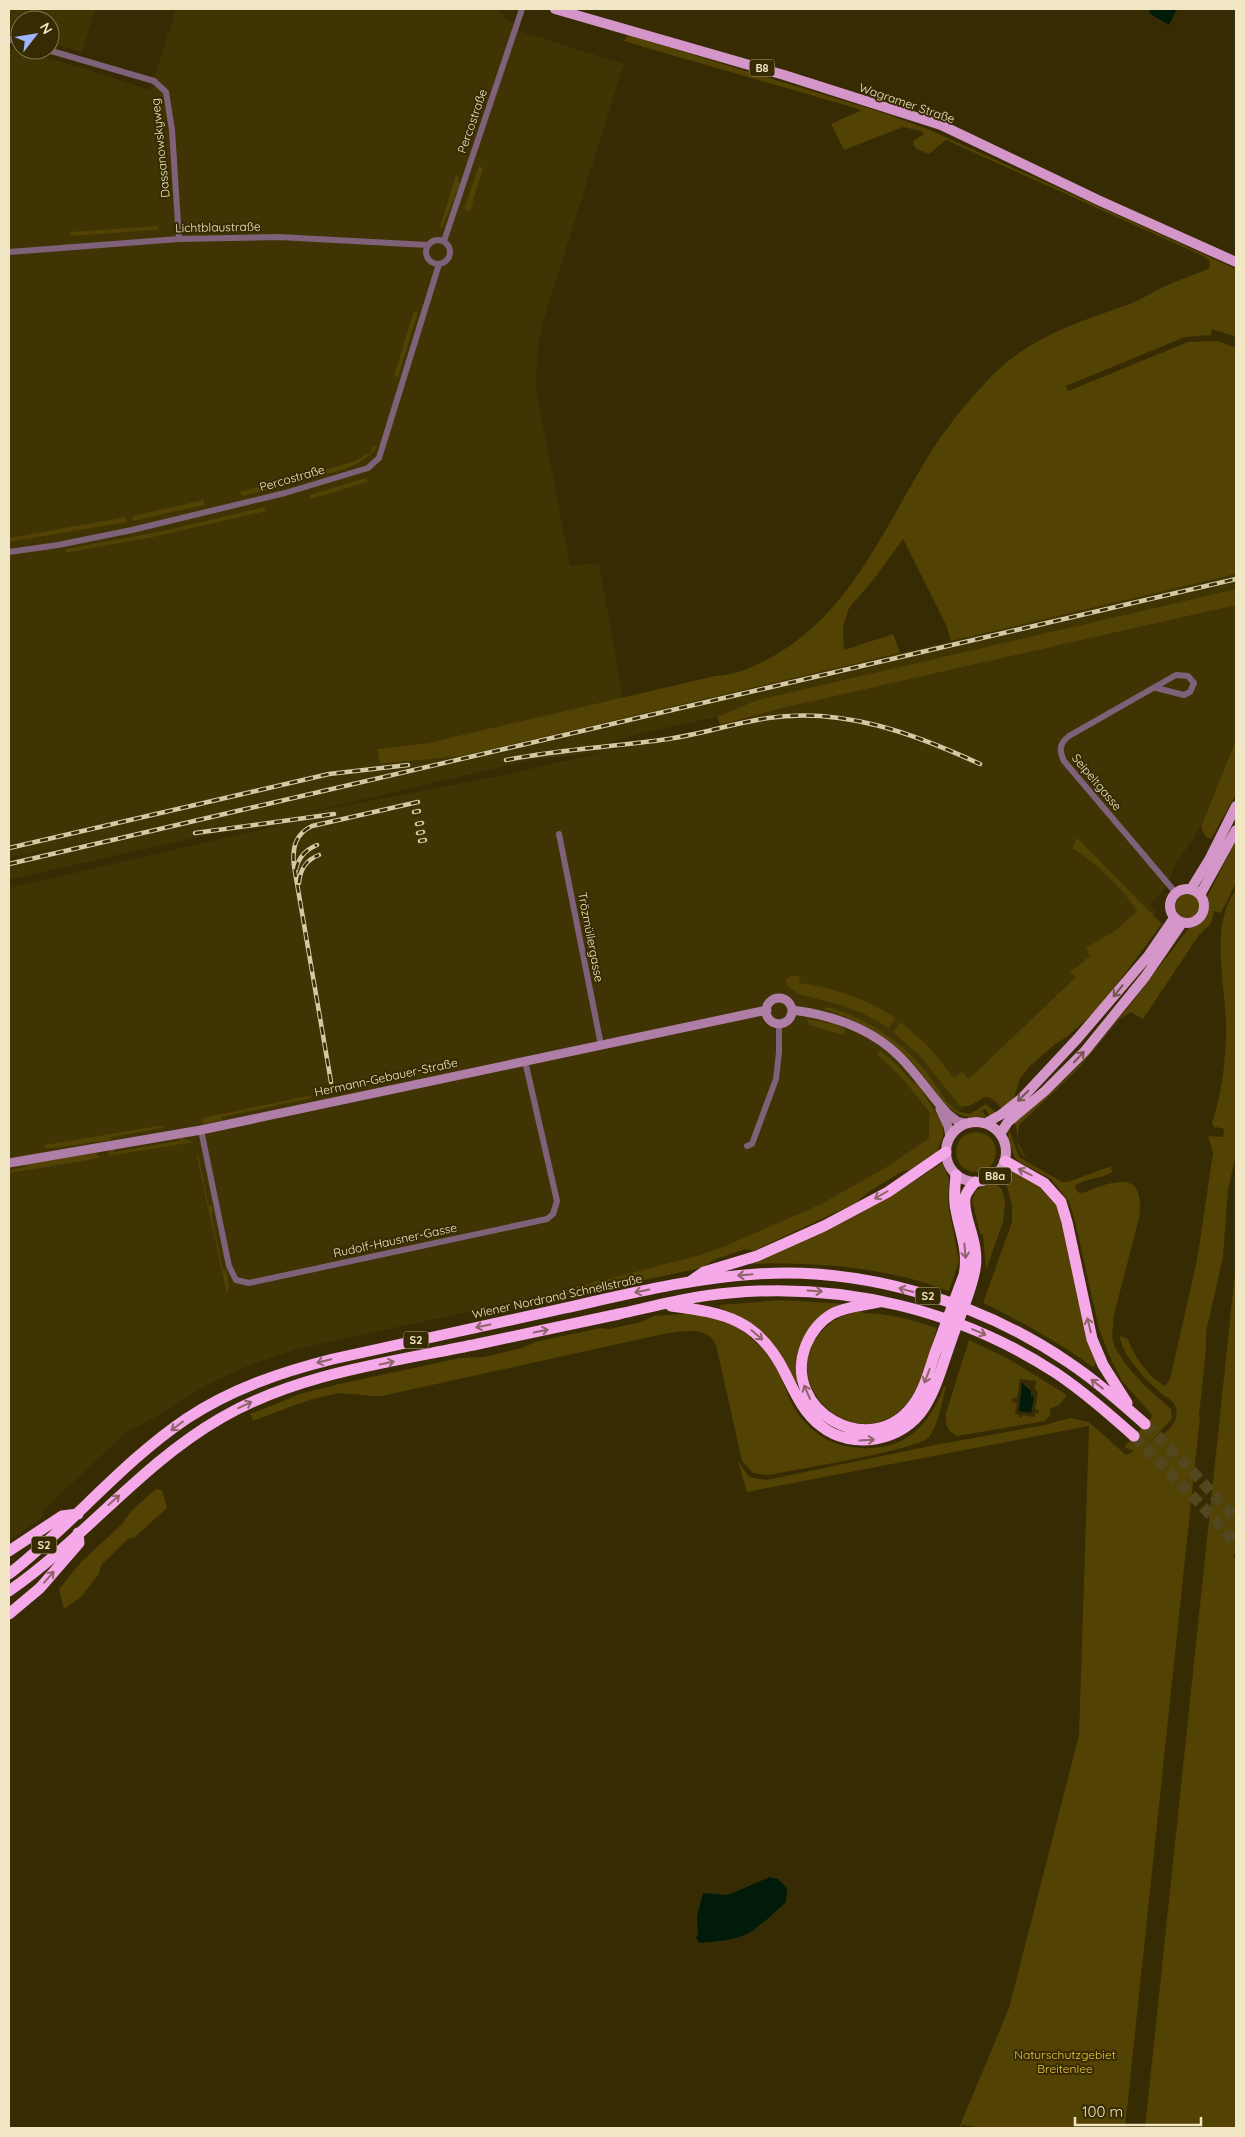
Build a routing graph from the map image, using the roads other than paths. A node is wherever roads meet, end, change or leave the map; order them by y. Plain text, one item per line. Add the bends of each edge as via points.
1 (522, 9) edge
2 (555, 9) edge
3 (60, 54) edge
4 (179, 238) junction
5 (444, 242) junction
6 (428, 245) junction
7 (9, 252) edge
8 (1236, 262) edge
9 (439, 264) junction
10 (9, 552) edge
11 (1156, 688) junction
12 (1236, 806) edge
13 (1236, 830) edge
14 (559, 834) dead end
15 (1196, 892) junction
16 (1176, 893) junction
17 (1178, 920) junction
18 (767, 1010) junction
19 (792, 1010) junction
20 (779, 1024) junction
21 (601, 1045) junction
22 (525, 1061) junction
23 (936, 1102) junction
24 (986, 1123) junction
25 (965, 1124) junction
26 (201, 1130) junction
27 (1000, 1134) junction
28 (950, 1137) junction
29 (747, 1146) dead end
30 (946, 1152) junction
31 (1005, 1160) junction
32 (9, 1163) edge
33 (956, 1175) junction
34 (975, 1182) junction
35 (690, 1282) junction
36 (962, 1295) junction
37 (883, 1301) junction
38 (662, 1304) junction
39 (948, 1332) junction
40 (1135, 1415) junction
41 (1145, 1424) tunnel mouth
42 (1134, 1436) tunnel mouth
43 (78, 1514) junction
44 (78, 1533) junction
45 (9, 1551) edge
46 (9, 1574) edge
47 (9, 1592) edge
48 (9, 1614) edge

1 - 5 street, Percostraße
2 - 8 main road, Wagramer Straße / B8 via 784,75 941,125
3 - 4 street, Dassanowskyweg via 154,81 166,92 172,130
4 - 6 street, Lichtblaustraße via 279,237
4 - 7 street, Lichtblaustraße
5 - 6 street via 434,241
5 - 9 street via 449,246 450,255 447,261
6 - 9 street via 427,257
9 - 10 street, Percostraße via 380,458 368,468 285,493 132,530
11 - 11 street, Seipeltgasse via 1184,695 1190,692 1194,683 1188,676 1179,674
11 - 16 street, Seipeltgasse via 1069,736 1060,750 1064,761
12 - 15 main road
13 - 15 main road
14 - 21 street, Trözmüllergasse
15 - 16 main road via 1183,889
15 - 17 main road via 1204,905 1201,915 1193,922
16 - 17 main road via 1170,908
17 -> 24 main road via 1072,1045 1022,1098
27 -> 17 main road via 1008,1122 1045,1092 1085,1051 1145,977
18 - 19 street, Hermann-Gebauer-Straße via 770,1002 778,998 787,1001
18 - 20 street via 769,1019
18 - 21 street, Hermann-Gebauer-Straße
19 - 20 street via 790,1018
19 - 23 street, Hermann-Gebauer-Straße via 852,1024 881,1041 900,1056
20 - 29 street via 780,1052 776,1079 752,1144
21 - 22 street, Hermann-Gebauer-Straße
22 - 26 street, Hermann-Gebauer-Straße
22 - 26 street, Rudolf-Hausner-Gasse via 557,1201 554,1214 547,1219 249,1283 236,1280 229,1266
23 - 25 street, Hermann-Gebauer-Straße
23 - 28 street, Hermann-Gebauer-Straße
24 - 25 main road
24 - 27 main road
25 - 28 main road
26 - 32 street, Hermann-Gebauer-Straße
27 - 31 main road, B8a via 1006,1151
28 - 30 main road
30 - 33 main road
30 -> 35 highway via 888,1192 824,1226 757,1256 704,1272
31 - 34 main road, B8a via 996,1175
40 -> 31 highway via 1106,1370 1092,1339 1061,1202 1044,1183
33 - 34 main road, B8a
33 -> 36 highway via 955,1209 966,1255
34 - 36 highway via 965,1200 976,1255 973,1278
40 -> 35 highway, Wiener Nordrand Schnellstraße / S2 via 1088,1376 1043,1346 987,1317 927,1296 862,1280 797,1274 750,1274
35 -> 43 highway, Wiener Nordrand Schnellstraße / S2 via 333,1358 255,1383 186,1420 133,1462
36 - 39 highway
38 -> 37 highway, S2 via 759,1290 820,1292
39 -> 37 highway via 921,1391 904,1415 872,1430 842,1426 821,1414 808,1397 801,1372 803,1353 812,1334 832,1315 847,1308
37 -> 42 highway, S2 via 944,1318 1010,1346 1080,1390
38 -> 39 highway via 710,1311 745,1325 775,1354 801,1404 816,1422 835,1434 860,1440 890,1435 917,1417 934,1388
44 -> 38 highway, S2 via 176,1447 223,1416 272,1394 349,1372
40 - 41 highway, Wiener Nordrand Schnellstraße / S2
43 - 45 highway via 62,1516
43 - 46 highway, Wiener Nordrand Schnellstraße / S2
44 - 47 highway, S2
48 -> 44 highway via 40,1588 79,1542

